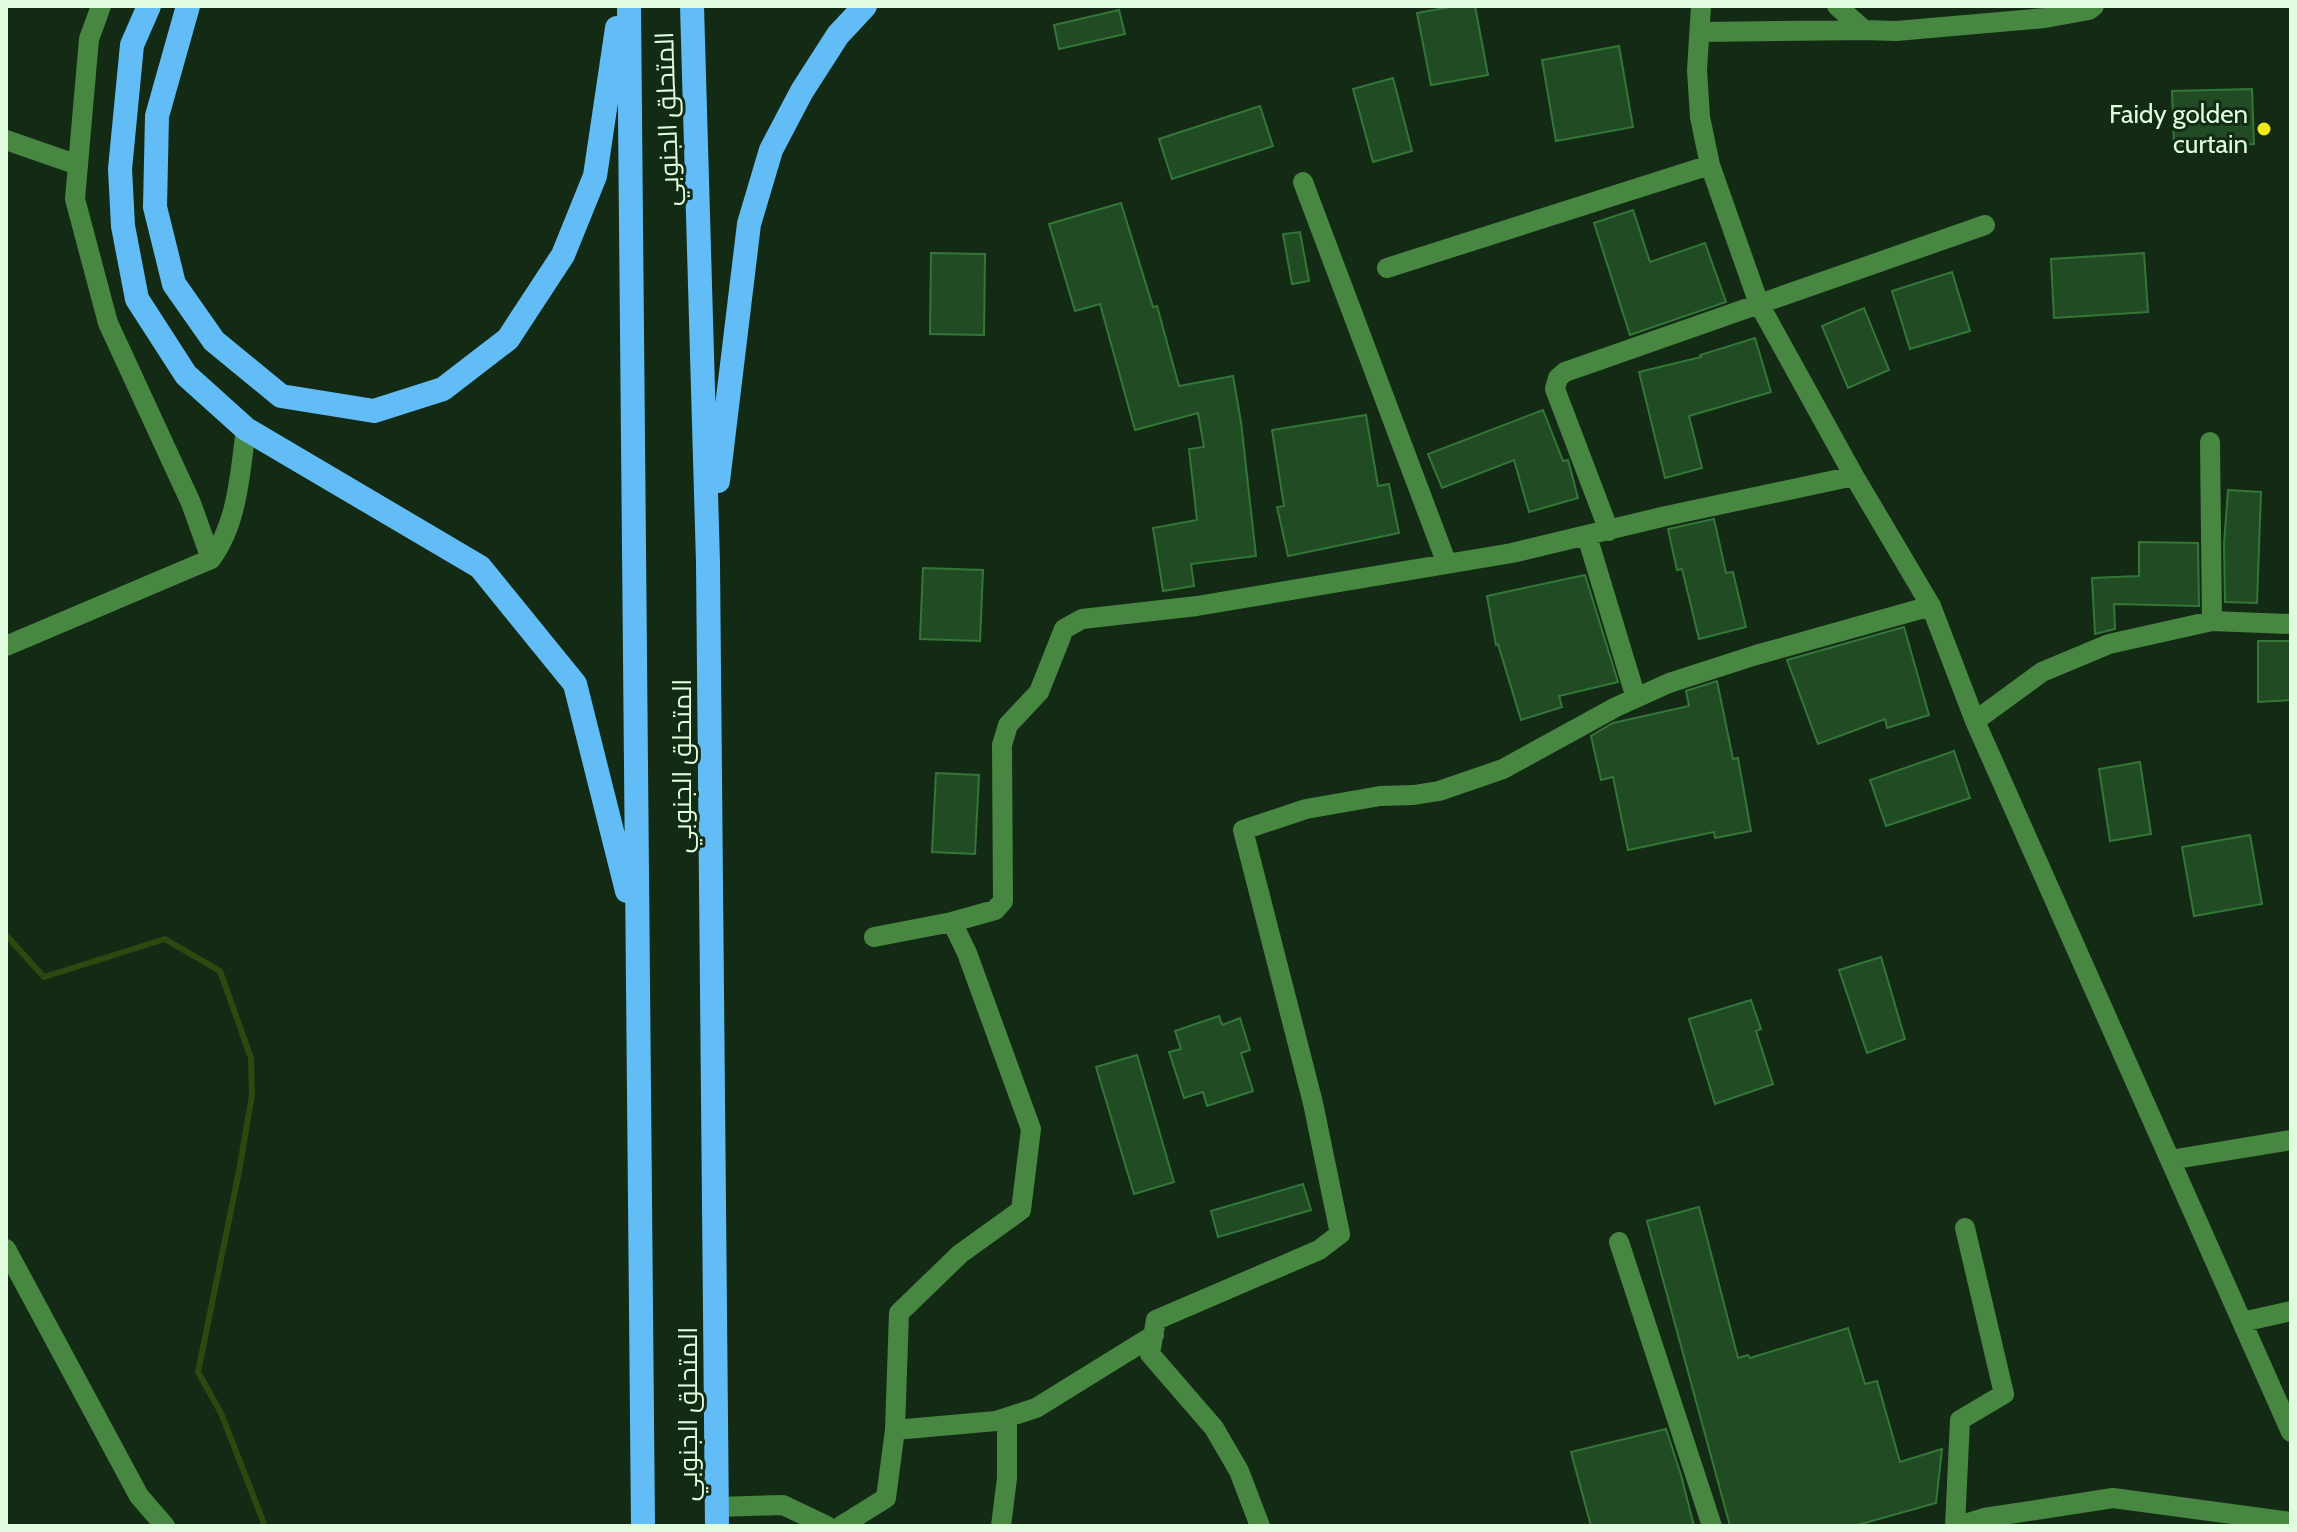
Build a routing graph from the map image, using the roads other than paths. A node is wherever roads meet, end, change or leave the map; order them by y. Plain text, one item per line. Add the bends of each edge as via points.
1 (101, 6) edge
2 (149, 6) edge
3 (188, 6) edge
4 (620, 6) edge
5 (629, 6) edge
6 (692, 6) edge
7 (865, 6) edge
8 (1701, 6) edge
9 (2094, 6) edge
10 (1840, 8) edge
11 (1864, 30) junction
12 (1700, 32) junction
13 (6, 140) edge
14 (78, 165) junction
15 (1710, 165) junction
16 (1303, 182) dead end
17 (1985, 225) dead end
18 (1387, 268) dead end
19 (1759, 304) junction
20 (246, 429) junction
21 (2210, 442) dead end
22 (1854, 476) junction
23 (1609, 531) junction
24 (1587, 536) junction
25 (211, 559) junction
26 (708, 563) junction
27 (1447, 564) junction
28 (1931, 606) junction
29 (2212, 621) junction
30 (2291, 624) edge
31 (6, 646) edge
32 (1636, 698) junction
33 (1975, 721) junction
34 (952, 922) junction
35 (638, 936) junction
36 (874, 937) dead end
37 (2291, 1140) edge
38 (2170, 1160) junction
39 (1965, 1228) dead end
40 (1619, 1242) dead end
41 (6, 1249) edge
42 (2291, 1311) edge
43 (2242, 1322) junction
44 (1154, 1335) junction
45 (1007, 1418) junction
46 (895, 1430) junction
47 (2291, 1432) edge
48 (716, 1517) edge
49 (2291, 1522) edge
50 (165, 1526) edge
51 (643, 1526) edge
52 (827, 1526) edge
53 (841, 1526) edge
54 (1001, 1526) edge
55 (1260, 1526) edge
56 (1712, 1526) edge
57 (1956, 1526) edge

1 - 14 street via 89,39
2 - 20 highway via 132,45 120,169 123,226 137,299 186,375
3 - 4 highway via 157,116 155,207 174,284 214,341 281,396 374,411 443,389 508,339 563,255 595,176
5 - 35 highway, المتحلق الجنوبي
6 - 26 highway, المتحلق الجنوبي
7 - 26 highway via 838,35 802,91 771,150 749,224
8 - 12 street
9 - 11 street via 2045,18
10 - 11 street
11 - 12 street
12 - 15 street via 1700,117
13 - 14 street
14 - 25 street via 75,199 108,323 191,503
15 - 18 street
15 - 19 street
16 - 27 street
17 - 19 street
19 - 22 street
19 - 23 street via 1558,378 1555,389
20 - 25 street via 237,495 222,545
20 - 35 highway via 480,567 575,684
21 - 29 street
22 - 23 street
22 - 28 street
23 - 24 street
24 - 27 street
24 - 32 street
25 - 31 street
26 - 48 highway, المتحلق الجنوبي
27 - 34 street via 1197,606 1082,619 1064,629 1039,692 1008,725 1002,745 1003,901 995,910
28 - 32 street via 1756,655
28 - 33 street
29 - 30 street
29 - 33 street via 2109,644 2042,672
32 - 44 street via 1503,769 1439,791 1306,809 1243,830 1313,1103 1340,1234 1319,1250 1156,1320
33 - 38 street
34 - 36 street
34 - 46 street via 1031,1129 1021,1210 960,1254 899,1313
35 - 51 highway, المتحلق الجنوبي
37 - 38 street
38 - 43 street
39 - 57 street via 2004,1394 1960,1420
40 - 56 street
41 - 50 street via 139,1496
42 - 43 street
43 - 47 street
44 - 45 street via 1036,1408
44 - 55 street via 1150,1354 1214,1428 1239,1471
45 - 46 street
45 - 54 street
46 - 53 street via 886,1498
48 - 52 street via 783,1505
49 - 57 street via 2113,1498

